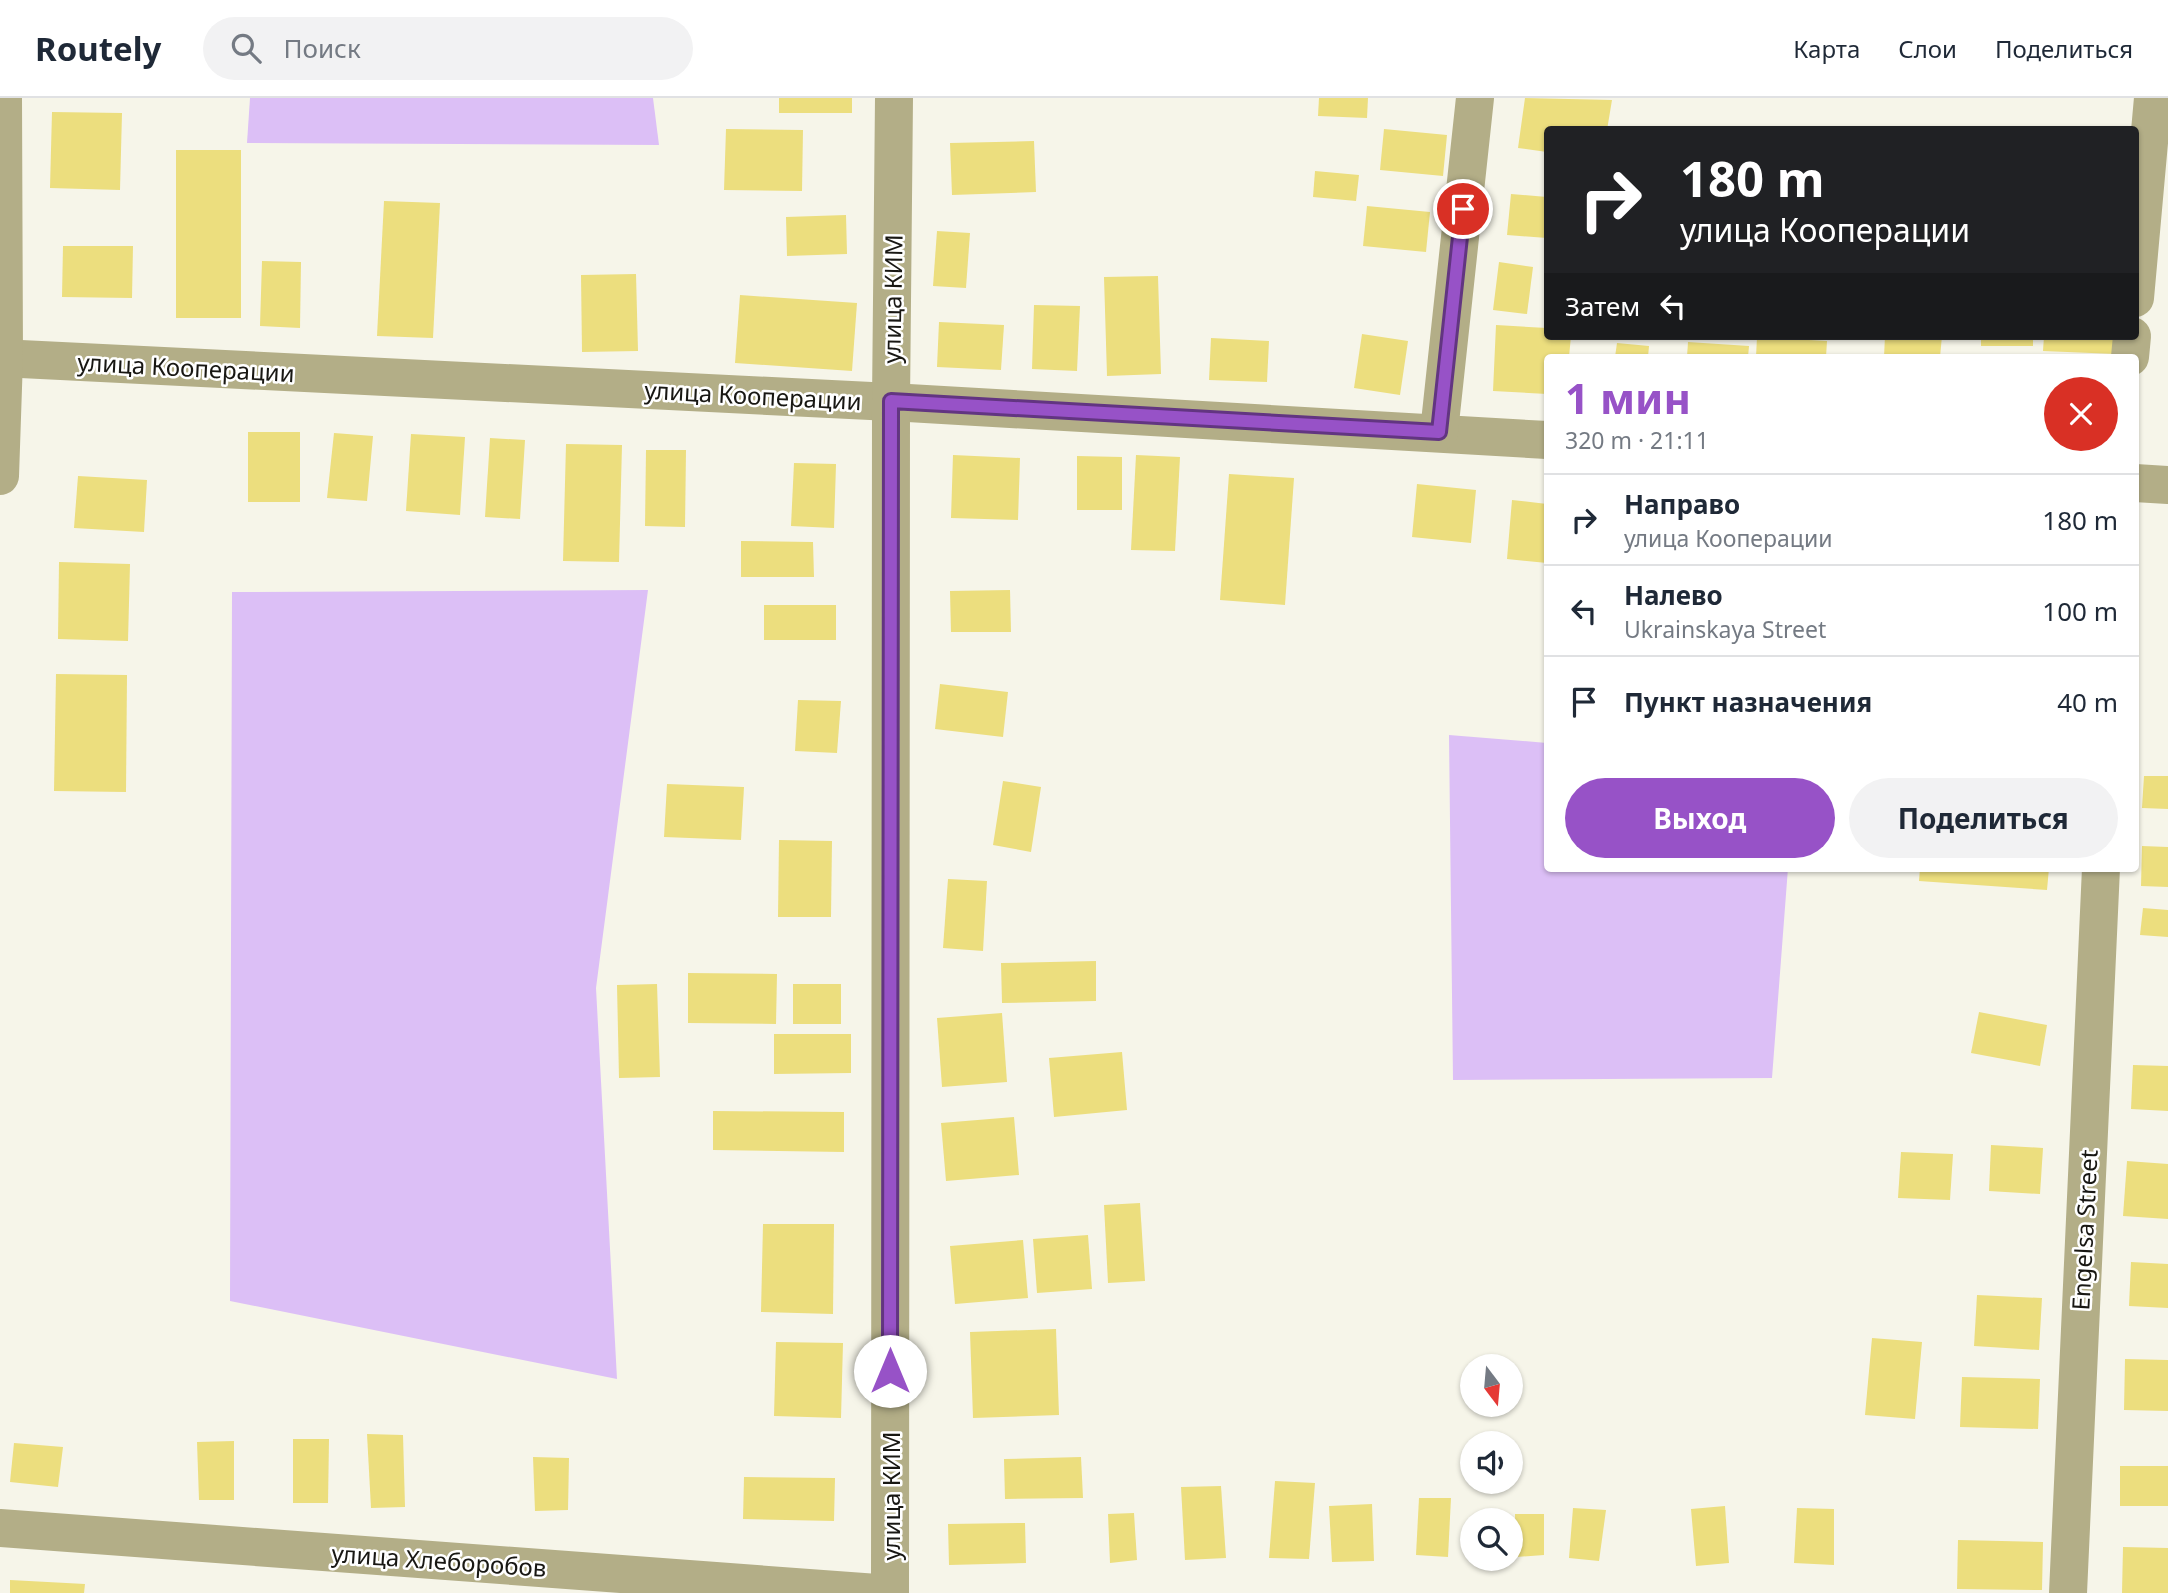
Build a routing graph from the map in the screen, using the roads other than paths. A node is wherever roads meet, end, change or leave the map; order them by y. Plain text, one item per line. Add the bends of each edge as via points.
1 (4, 98) edge
2 (894, 98) edge
3 (1475, 98) edge
4 (2153, 98) edge
5 (2139, 254) edge
6 (2, 358) edge
7 (891, 401) junction
8 (1439, 432) junction
9 (1544, 440) edge
10 (0, 476) edge
11 (2139, 483) edge
12 (2168, 485) edge
13 (2101, 872) edge
14 (0, 1528) edge
15 (877, 1593) edge
16 (890, 1593) edge
17 (2068, 1593) edge

1 - 6 street
2 - 7 street, улица КИМ
3 - 8 street
4 - 5 street
6 - 7 street, улица Кооперации
6 - 10 street
7 - 8 street, улица Кооперации
7 - 16 street, улица КИМ
8 - 9 street, улица Кооперации
11 - 12 street
13 - 17 street, Engelsa Street
14 - 15 street, улица Хлеборобов

